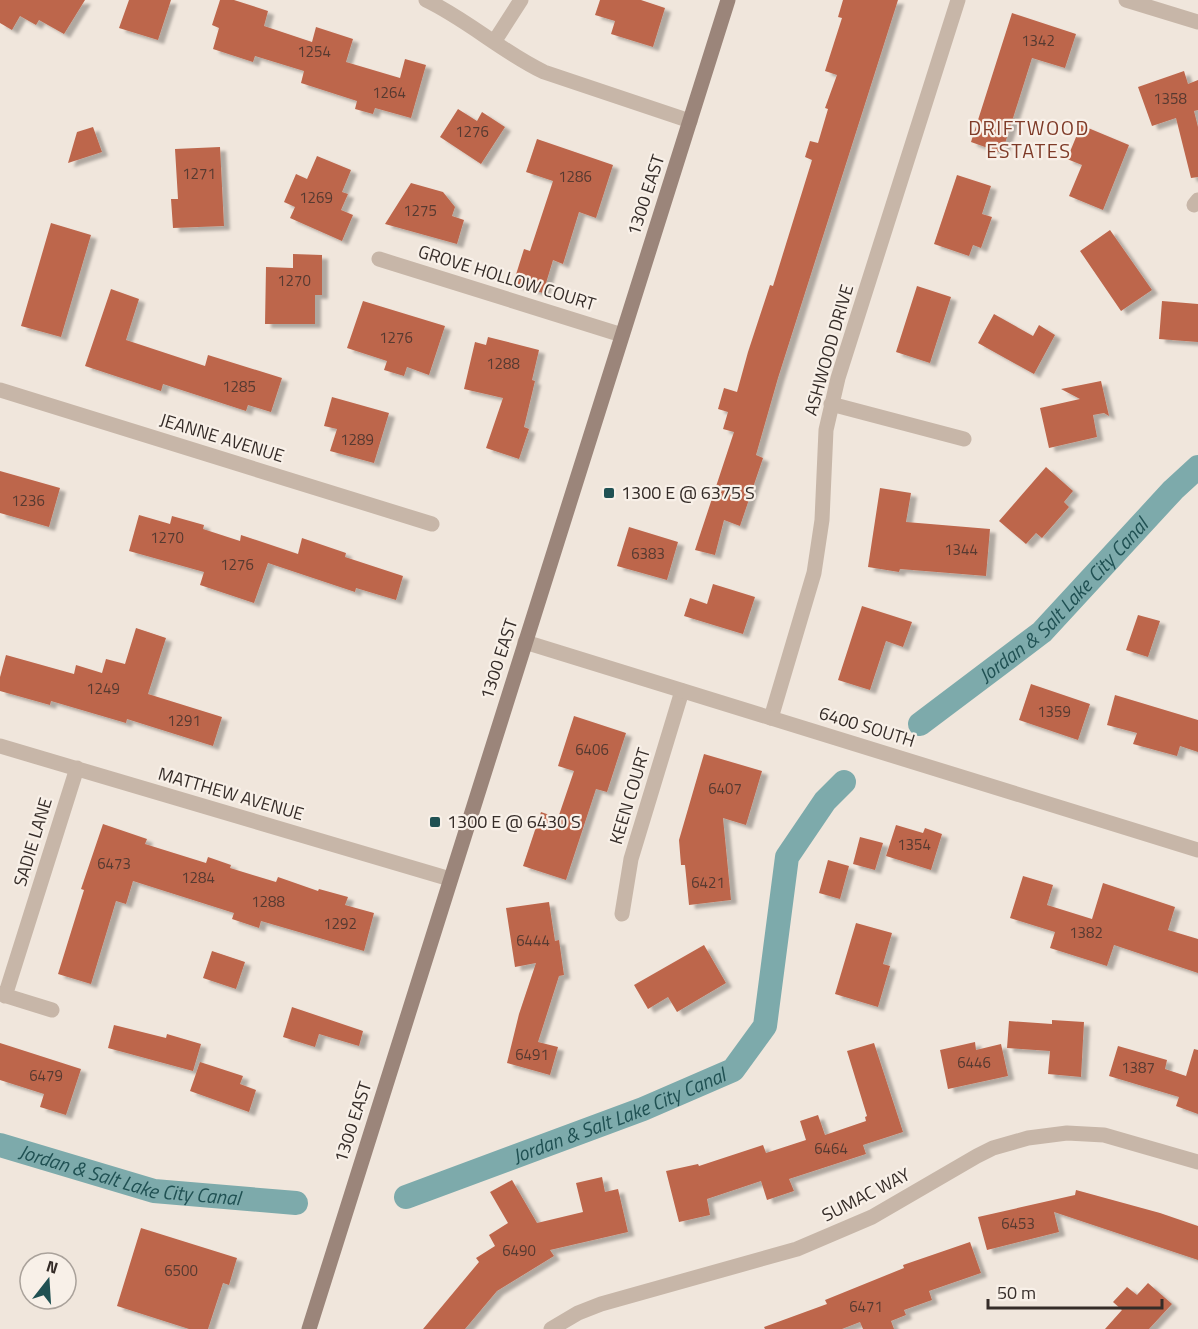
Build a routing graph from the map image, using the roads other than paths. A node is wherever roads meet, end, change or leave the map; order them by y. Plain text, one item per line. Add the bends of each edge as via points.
1 (426, 0) edge
2 (520, 0) edge
3 (728, 0) edge
4 (958, 0) edge
5 (1126, 0) edge
6 (1198, 22) edge
7 (494, 42) junction
8 (690, 120) junction
9 (380, 259) dead end
10 (622, 335) junction
11 (0, 390) edge
12 (831, 404) junction
13 (964, 439) dead end
14 (432, 524) dead end
15 (525, 642) junction
16 (682, 691) junction
17 (771, 718) junction
18 (0, 746) edge
19 (77, 768) junction
20 (1198, 850) edge
21 (450, 879) junction
22 (622, 914) dead end
23 (2, 995) edge
24 (52, 1010) dead end
25 (1198, 1162) edge
26 (309, 1329) edge
27 (551, 1329) edge

1 - 7 street
2 - 7 street
3 - 8 main road, 1300 EAST
4 - 12 street, ASHWOOD DRIVE
5 - 6 street
7 - 8 street via 526,64 563,80
8 - 10 main road, 1300 EAST
9 - 10 street, GROVE HOLLOW COURT
10 - 15 main road, 1300 EAST
11 - 14 street, JEANNE AVENUE
12 - 13 street
12 - 17 street, ASHWOOD DRIVE via 814,573
15 - 16 street, 6400 SOUTH
15 - 21 main road, 1300 EAST
16 - 17 street, 6400 SOUTH
16 - 22 street, KEEN COURT via 631,859
17 - 20 street, 6400 SOUTH
18 - 19 street, MATTHEW AVENUE
19 - 21 street, MATTHEW AVENUE
19 - 23 street, SADIE LANE
21 - 26 main road, 1300 EAST
23 - 24 street, SADIE LANE
25 - 27 street, SUMAC WAY via 1104,1135 1028,1137 977,1156 835,1234 797,1249 601,1304

